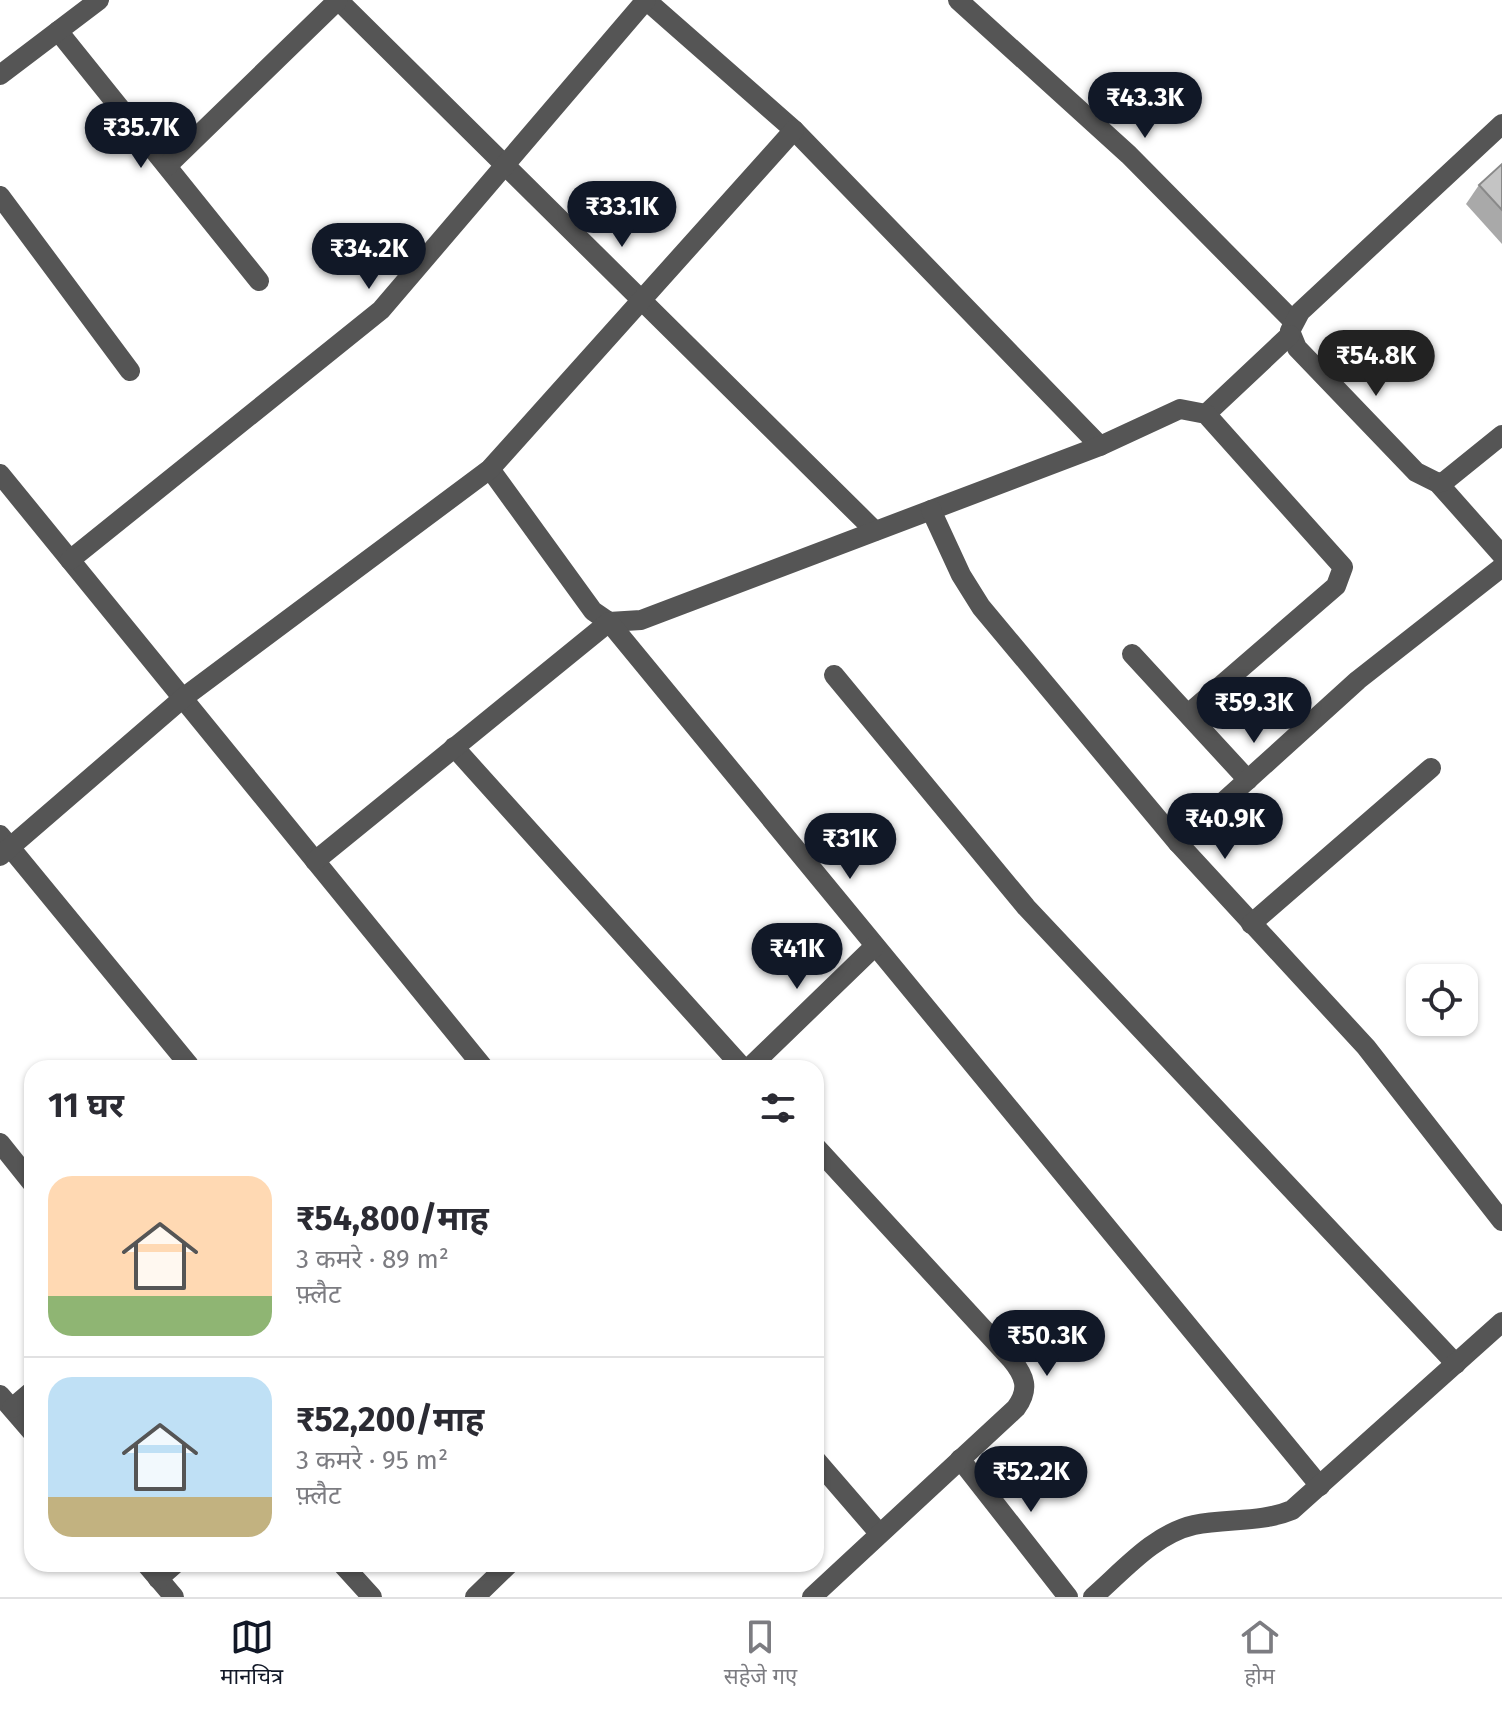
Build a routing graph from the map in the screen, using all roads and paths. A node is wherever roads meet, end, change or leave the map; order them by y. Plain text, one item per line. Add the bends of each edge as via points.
1 (99, 0) edge
2 (338, 0) edge
3 (646, 0) edge
4 (958, 0) edge
5 (58, 31) junction
6 (0, 75) edge
7 (1502, 124) edge
8 (794, 130) junction
9 (506, 165) junction
10 (167, 166) junction
11 (0, 196) edge
12 (259, 281) dead end
13 (642, 300) junction
14 (1292, 328) junction
15 (130, 371) dead end
16 (1206, 414) junction
17 (1502, 435) edge
18 (1100, 446) junction
19 (490, 469) junction
20 (0, 474) edge
21 (1438, 483) junction
22 (931, 510) junction
23 (875, 531) junction
24 (1502, 555) edge
25 (70, 560) junction
26 (1502, 567) edge
27 (609, 622) junction
28 (1132, 654) dead end
29 (834, 675) dead end
30 (183, 698) junction
31 (1188, 714) junction
32 (454, 747) junction
33 (1431, 768) dead end
34 (1248, 780) junction
35 (1178, 843) junction
36 (4, 846) edge
37 (315, 861) junction
38 (1251, 924) junction
39 (875, 946) junction
40 (185, 1060) edge
41 (477, 1060) edge
42 (739, 1060) edge
43 (754, 1060) edge
44 (0, 1143) edge
45 (824, 1156) edge
46 (24, 1173) edge
47 (1502, 1221) edge
48 (1502, 1322) edge
49 (1456, 1364) junction
50 (6, 1401) edge
51 (24, 1422) edge
52 (960, 1459) junction
53 (824, 1469) edge
54 (1320, 1486) junction
55 (879, 1533) junction
56 (153, 1572) edge
57 (349, 1572) edge
58 (501, 1572) edge
59 (174, 1597) edge
60 (372, 1597) edge
61 (475, 1597) edge
62 (812, 1597) edge
63 (1068, 1597) edge
64 (1093, 1597) edge

1 - 5 street
2 - 9 street
2 - 10 street
3 - 8 street
3 - 9 street
4 - 14 street via 1129,155
5 - 6 street
5 - 10 street
7 - 14 street
8 - 13 street
8 - 18 street
9 - 13 street
9 - 25 street via 381,310
10 - 12 street
11 - 15 street
13 - 19 street
13 - 23 street
14 - 16 street
14 - 21 street via 1297,348 1416,472
16 - 18 street via 1180,409
16 - 31 street via 1343,567 1336,586
17 - 21 street
18 - 22 street
19 - 27 street via 593,611
19 - 30 street
20 - 25 street
21 - 24 street
22 - 23 street
22 - 35 street via 981,607
23 - 27 street via 641,620
25 - 30 street
26 - 34 street via 1358,680
27 - 32 street
27 - 39 street
28 - 31 street
29 - 49 street via 1026,907
30 - 36 street
30 - 37 street
31 - 34 street
32 - 37 street
32 - 42 street
33 - 38 street
34 - 35 street
35 - 38 street
36 - 40 street
37 - 41 street
38 - 47 street via 1366,1047
39 - 43 street
39 - 54 street
44 - 46 street
45 - 52 street via 1024,1375 1024,1393 1016,1408
48 - 49 street
49 - 54 street
50 - 51 street
52 - 55 street
52 - 63 street
53 - 55 street
54 - 64 street via 1276,1517 1178,1530
55 - 62 street
56 - 59 street
57 - 60 street
58 - 61 street

